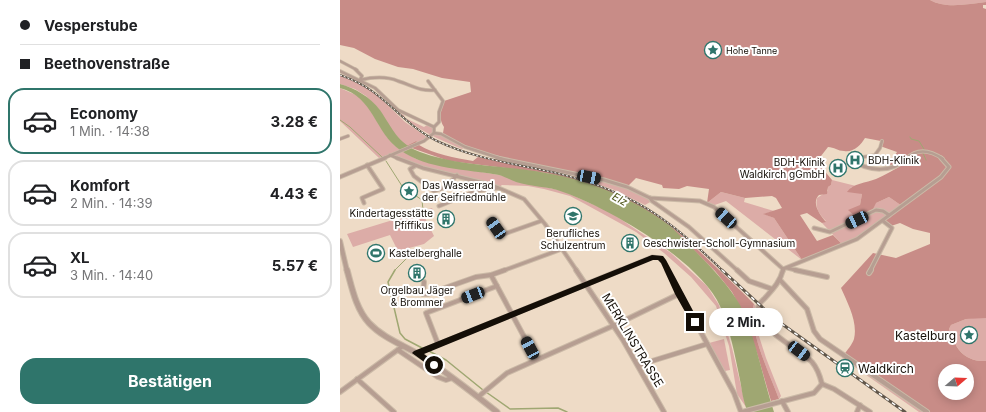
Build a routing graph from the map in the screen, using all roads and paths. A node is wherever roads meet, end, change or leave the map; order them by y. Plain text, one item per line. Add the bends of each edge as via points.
1 (340, 61) edge
2 (340, 71) edge
3 (360, 80) junction
4 (428, 81) dead end
5 (435, 90) junction
6 (434, 127) junction
7 (434, 133) junction
8 (348, 136) dead end
9 (340, 139) edge
10 (882, 141) dead end
11 (390, 155) junction
12 (367, 165) junction
13 (415, 166) junction
14 (457, 175) junction
15 (340, 176) edge
16 (498, 188) junction
17 (650, 198) junction
18 (364, 203) dead end
19 (439, 206) dead end
20 (889, 215) junction
21 (542, 220) junction
22 (491, 221) dead end
23 (883, 222) junction
24 (814, 228) dead end
25 (340, 240) edge
26 (562, 249) junction
27 (785, 268) junction
28 (868, 273) dead end
29 (491, 275) junction
30 (827, 277) dead end
31 (780, 280) junction
32 (424, 282) dead end
33 (587, 285) junction
34 (497, 286) junction
35 (772, 289) junction
36 (679, 294) junction
37 (513, 315) junction
38 (615, 325) junction
39 (438, 344) junction
40 (707, 344) junction
41 (403, 346) junction
42 (398, 350) junction
43 (419, 352) junction
44 (536, 359) junction
45 (639, 365) junction
46 (452, 378) junction
47 (357, 379) junction
48 (822, 384) junction
49 (340, 392) edge
50 (480, 395) junction
51 (781, 402) junction
52 (860, 405) junction
53 (394, 412) edge
54 (497, 412) edge
55 (664, 412) edge
56 (743, 412) edge
57 (788, 412) edge
58 (857, 412) edge
59 (870, 412) edge
60 (926, 412) edge

1 - 3 street via 358,71 362,76
2 - 3 street
3 - 5 street via 376,76 397,80 420,90
3 - 6 street via 375,88 398,110
4 - 5 street
5 - 6 street via 443,101 439,122
6 - 7 street
7 - 11 street via 418,144
7 - 17 street via 488,155 627,186
8 - 9 street
10 - 20 street via 876,155 852,160 862,166 890,168 898,166 913,152 922,151 942,158 949,167 942,177
11 - 12 street
11 - 13 street, MERKLINSTRASSE
12 - 15 street
12 - 18 street via 383,189 362,198
13 - 14 street, MERKLINSTRASSE
13 - 14 street via 410,169 414,176 434,191 446,187
14 - 16 street, MERKLINSTRASSE
16 - 19 street via 467,194
16 - 21 street, MERKLINSTRASSE via 524,199
17 - 27 street via 692,200 712,206
17 - 35 street via 689,227 749,281
20 - 23 street
20 - 24 street via 876,210 830,232
21 - 22 street via 501,235
21 - 26 street, MERKLINSTRASSE
23 - 27 street via 857,239
23 - 28 street via 892,228
25 - 41 street via 356,297 364,315 380,331
26 - 29 street
26 - 33 street, MERKLINSTRASSE
27 - 30 street
27 - 31 street
29 - 32 street via 476,277 424,295
29 - 34 street
31 - 35 street
31 - 60 street via 806,309 814,331 820,339
33 - 36 street via 652,257 661,258 664,262
33 - 37 street
33 - 38 street, MERKLINSTRASSE
34 - 37 street
34 - 39 street via 426,313
35 - 48 street via 758,308 759,319 818,369 822,375
36 - 38 street
36 - 40 street
37 - 39 street
37 - 44 street
38 - 44 street
38 - 45 street, MERKLINSTRASSE
39 - 43 street
40 - 45 street
40 - 56 street
41 - 42 street
41 - 43 street
42 - 46 street via 438,377 446,380
42 - 47 street
43 - 46 street
44 - 50 street via 507,373
45 - 55 street, MERKLINSTRASSE
46 - 50 street
47 - 49 street
47 - 53 street
48 - 51 street via 814,393
48 - 52 street
50 - 54 street
51 - 56 street
51 - 57 street
52 - 58 street
52 - 59 street

